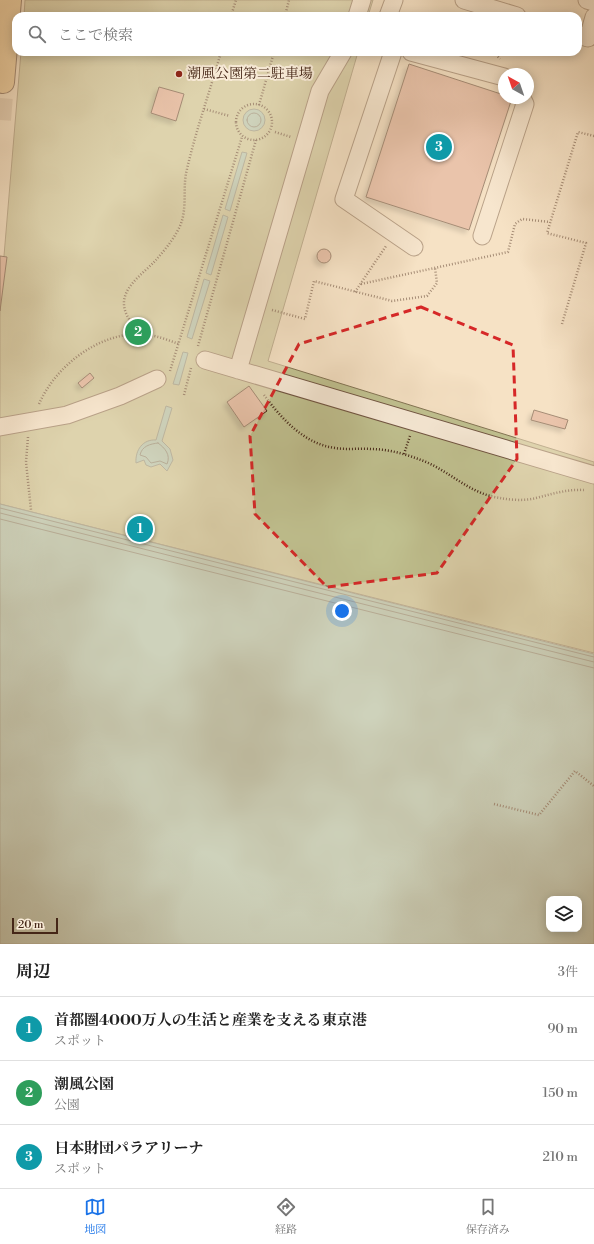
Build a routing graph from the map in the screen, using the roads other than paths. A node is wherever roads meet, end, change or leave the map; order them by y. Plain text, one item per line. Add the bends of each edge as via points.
1 (10, 0) edge
2 (362, 0) edge
3 (394, 0) edge
4 (464, 0) edge
5 (587, 0) edge
6 (594, 2) edge
7 (359, 12) edge
8 (390, 12) edge
9 (504, 12) edge
10 (594, 17) edge
11 (582, 36) edge
12 (341, 56) edge
13 (392, 56) edge
14 (426, 56) edge
15 (498, 75) edge
16 (3, 82) dead end
17 (525, 104) edge
18 (482, 236) dead end
19 (414, 247) dead end
20 (198, 358) road end
21 (243, 372) junction
22 (157, 379) road end
23 (0, 427) edge
24 (594, 475) edge

1 - 16 highway
2 - 7 street
3 - 8 street
4 - 9 street
5 - 6 street
10 - 11 street via 588,38
12 - 21 street via 320,91 256,306
13 - 19 street via 344,199
14 - 15 street
17 - 18 street
20 - 21 street
21 - 24 street
22 - 23 street via 68,415

